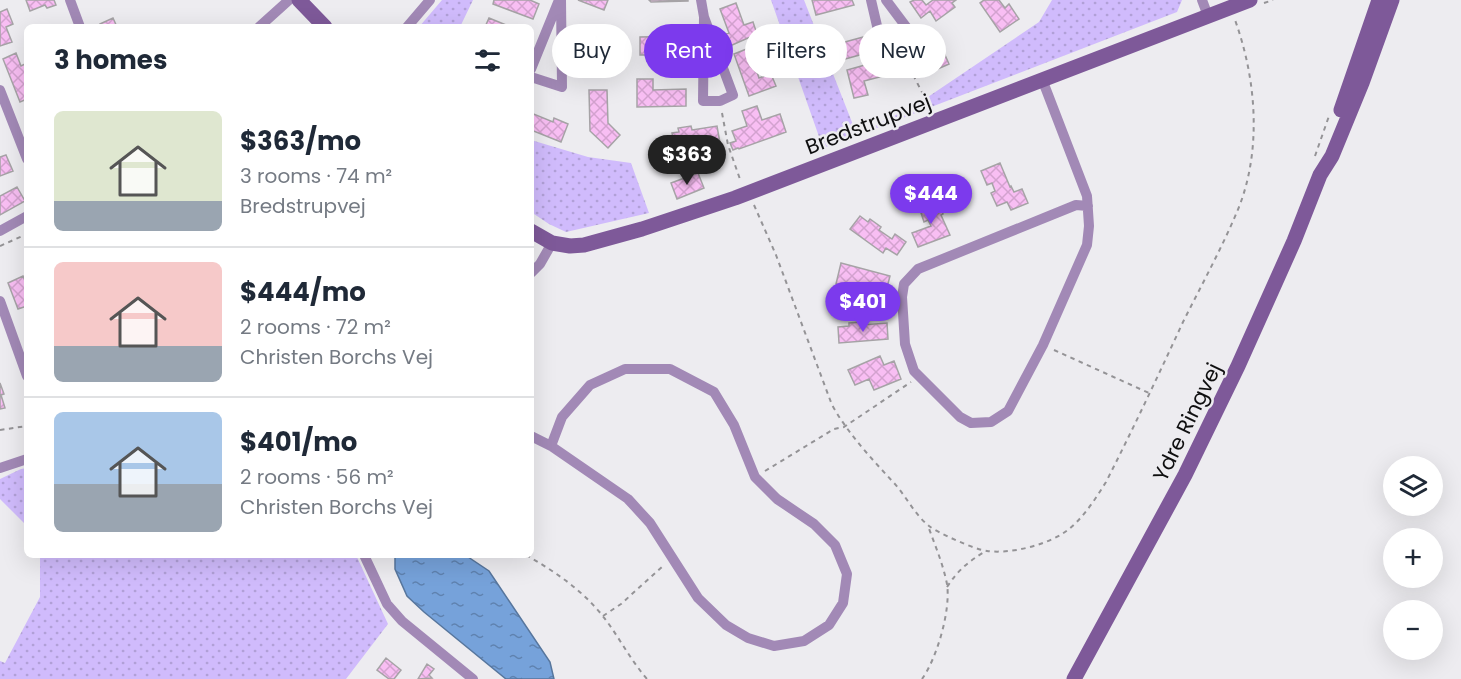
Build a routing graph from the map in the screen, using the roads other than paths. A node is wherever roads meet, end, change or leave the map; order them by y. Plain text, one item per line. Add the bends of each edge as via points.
1 (70, 0) edge
2 (289, 0) edge
3 (299, 0) edge
4 (430, 0) edge
5 (560, 0) edge
6 (701, 0) edge
7 (872, 0) edge
8 (886, 0) edge
9 (1202, 0) edge
10 (1250, 0) edge
11 (1379, 0) edge
12 (1392, 0) edge
13 (1208, 16) junction
14 (704, 17) junction
15 (79, 24) edge
16 (262, 24) edge
17 (322, 24) edge
18 (410, 24) edge
19 (534, 62) edge
20 (534, 77) edge
21 (1042, 79) junction
22 (0, 90) edge
23 (24, 151) edge
24 (1316, 171) junction
25 (1088, 206) junction
26 (24, 218) edge
27 (0, 231) edge
28 (534, 233) edge
29 (552, 243) junction
30 (534, 270) edge
31 (0, 301) edge
32 (24, 368) edge
33 (534, 438) edge
34 (551, 446) junction
35 (24, 460) edge
36 (0, 468) edge
37 (365, 558) edge
38 (472, 679) edge
39 (1074, 679) edge

1 - 15 street
2 - 16 street
3 - 17 street
4 - 18 street
5 - 19 street
5 - 20 street via 562,87
6 - 14 street
7 - 8 street via 881,43 897,44 910,32
9 - 13 street
10 - 13 street, Bredstrupvej
11 - 24 street, Ydre Ringvej
12 - 24 street, Ydre Ringvej via 1332,156
13 - 21 street, Bredstrupvej
14 - 14 street via 733,95 720,101 703,101
21 - 25 street
21 - 29 street, Bredstrupvej via 735,198 584,245
22 - 23 street
24 - 39 street, Ydre Ringvej via 1285,262 1205,436
25 - 25 street via 1076,206 918,269 904,284 905,344 910,362 919,377 960,417 971,423 991,422 1008,411 1043,345 1087,245
26 - 27 street
28 - 29 street, Bredstrupvej
29 - 30 street
31 - 32 street
33 - 34 street
34 - 34 street via 628,499 650,523 698,598 726,625 748,638 774,646 804,641 829,625 843,603 848,574 835,545 755,477 734,425 714,392 670,369 625,369 591,385 562,417
35 - 36 street
37 - 38 street via 387,604

